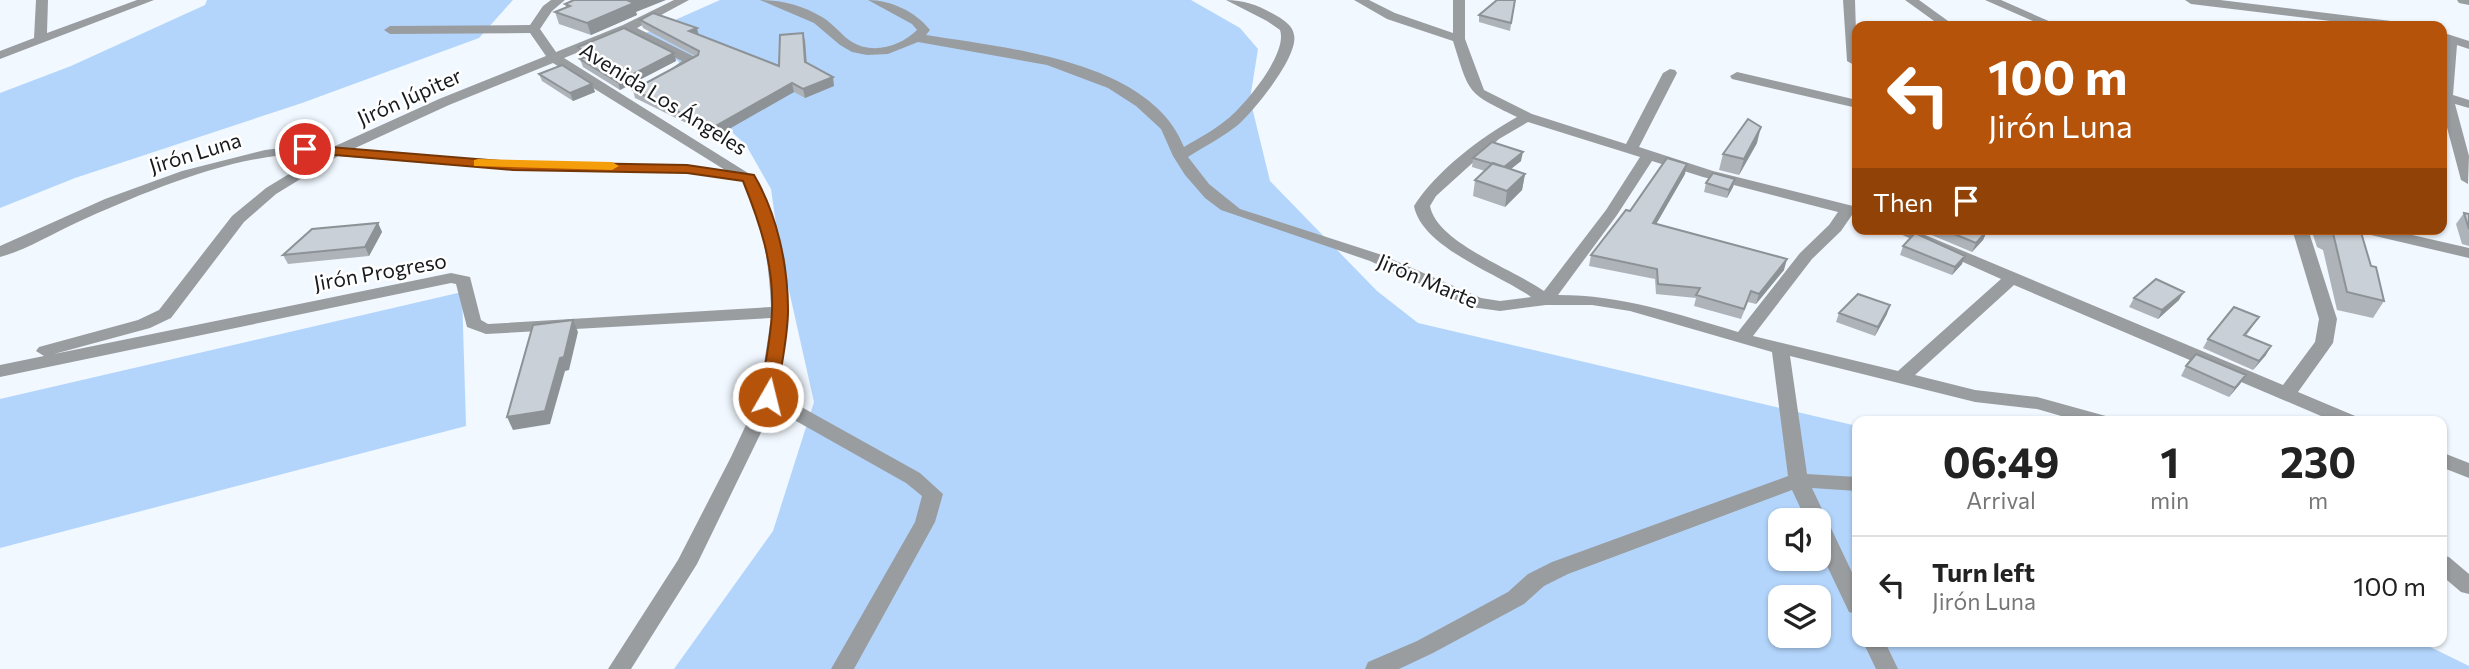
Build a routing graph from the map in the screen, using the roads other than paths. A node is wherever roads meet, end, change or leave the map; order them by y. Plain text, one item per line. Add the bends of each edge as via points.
1 (42, 0) edge
2 (148, 0) edge
3 (559, 0) edge
4 (683, 0) edge
5 (766, 0) edge
6 (874, 0) edge
7 (1233, 0) edge
8 (1360, 0) edge
9 (1459, 0) edge
10 (1849, 0) edge
11 (1911, 0) edge
12 (1991, 0) edge
13 (2191, 0) edge
14 (2463, 0) edge
15 (2469, 1) edge
16 (2245, 8) junction
17 (1942, 21) edge
18 (2042, 21) edge
19 (2257, 21) edge
20 (2356, 21) edge
21 (627, 28) junction
22 (534, 29) junction
23 (390, 30) dead end
24 (1852, 37) edge
25 (2447, 37) edge
26 (918, 38) junction
27 (1459, 39) junction
28 (40, 41) junction
29 (2469, 45) edge
30 (0, 55) edge
31 (554, 58) junction
32 (1670, 73) dead end
33 (667, 75) edge
34 (1737, 76) dead end
35 (2447, 98) edge
36 (1852, 103) edge
37 (2469, 104) edge
38 (2447, 107) edge
39 (1527, 117) junction
40 (1631, 148) junction
41 (334, 152) junction
42 (1649, 155) junction
43 (1180, 156) junction
44 (749, 177) junction
45 (2469, 180) edge
46 (1852, 210) edge
47 (1852, 211) edge
48 (1910, 235) edge
49 (2302, 235) edge
50 (2390, 235) edge
51 (0, 252) edge
52 (2469, 253) edge
53 (2011, 279) junction
54 (1546, 300) junction
55 (780, 312) junction
56 (1742, 339) junction
57 (1780, 348) junction
58 (2, 370) edge
59 (1901, 378) junction
60 (2287, 393) junction
61 (768, 397) junction
62 (2085, 416) edge
63 (2339, 416) edge
64 (2447, 462) edge
65 (2469, 471) edge
66 (1798, 480) junction
67 (1852, 484) edge
68 (1811, 508) edge
69 (1831, 552) edge
70 (2447, 568) edge
71 (2469, 586) edge
72 (1852, 596) edge
73 (1876, 647) edge
74 (619, 669) edge
75 (842, 669) edge
76 (1376, 669) edge
77 (1887, 669) edge

1 - 28 street
2 - 28 street
3 - 22 street
4 - 21 street, Jirón Júpiter
5 - 26 street via 822,22 855,49 888,49
6 - 26 street via 916,21 924,30
7 - 43 street via 1281,23 1288,45 1264,86 1236,119
8 - 27 street via 1391,16
9 - 27 street
10 - 24 street
11 - 17 street
12 - 18 street
13 - 16 street
14 - 15 street
16 - 19 street
16 - 20 street
21 - 31 street, Jirón Júpiter
21 - 33 street via 692,61
22 - 23 street
22 - 31 street, Avenida Los Ángeles
25 - 29 street
26 - 43 street, Jirón Marte via 1029,57 1110,84 1168,129
27 - 39 street via 1479,93
28 - 30 street
31 - 41 street, Jirón Júpiter
31 - 44 street, Avenida Los Ángeles via 624,96
32 - 40 street
34 - 36 street
35 - 37 street
38 - 45 street
39 - 40 street
39 - 54 street via 1494,136 1430,193 1422,206 1424,217 1465,255
40 - 42 street
41 - 44 street, Jirón Luna via 513,166 687,169
41 - 51 street, Jirón Luna via 305,149 226,162 76,216
41 - 58 street, Jirón Júpiter via 271,191 239,219 164,314 144,324 42,352
42 - 46 street
42 - 54 street
43 - 54 street, Jirón Marte via 1209,195 1235,212 1377,258 1477,303 1500,306
44 - 55 street, Avenida Los Ángeles via 777,259
47 - 56 street via 1806,256
48 - 53 street
49 - 60 street via 2328,319 2324,343
50 - 52 street
53 - 59 street
53 - 60 street
54 - 56 street, Jirón Marte via 1632,306
55 - 58 street, Jirón Progreso via 486,329 473,323 464,281 451,278
55 - 61 street, Avenida Los Ángeles
56 - 57 street, Jirón Marte
57 - 59 street, Jirón Marte
57 - 66 street
59 - 62 street, Jirón Marte
60 - 63 street
61 - 74 street, Avenida Los Ángeles via 686,564
61 - 75 street via 914,478 933,494 925,522
64 - 65 street
66 - 67 street
66 - 68 street
66 - 76 street via 1560,568 1425,648
69 - 72 street
70 - 71 street
73 - 77 street

